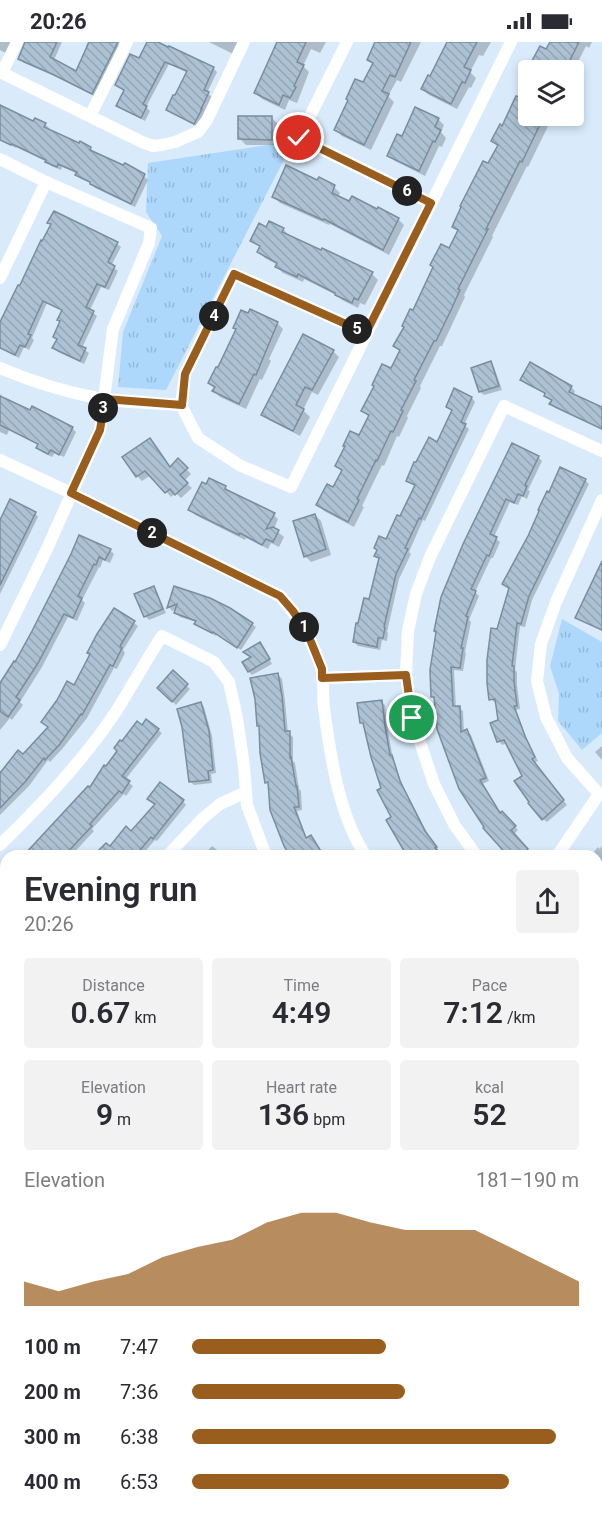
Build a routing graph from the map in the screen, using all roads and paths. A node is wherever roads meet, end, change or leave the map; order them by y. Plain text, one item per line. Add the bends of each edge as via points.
1 (17, 42) edge
2 (127, 42) edge
3 (244, 42) edge
4 (347, 42) edge
5 (512, 42) edge
6 (1, 72) edge
7 (90, 116) junction
8 (0, 159) edge
9 (46, 182) junction
10 (431, 203) junction
11 (0, 278) edge
12 (366, 333) junction
13 (0, 368) edge
14 (105, 399) junction
15 (182, 405) junction
16 (602, 451) edge
17 (0, 460) edge
18 (71, 493) junction
19 (602, 501) edge
20 (0, 645) edge
21 (406, 675) junction
22 (322, 678) junction
23 (246, 792) junction
24 (0, 845) edge
25 (173, 850) edge
26 (264, 850) edge
27 (359, 850) edge
28 (472, 850) edge
29 (561, 850) edge

1 - 6 street
2 - 7 street
3 - 7 street via 198,132 153,146
4 - 10 street via 299,138
5 - 10 street
6 - 7 street
8 - 9 street
9 - 11 street
9 - 14 street via 151,228 149,243 112,329
10 - 12 street
12 - 15 street via 234,274 185,374
12 - 15 street via 291,487 241,466 198,438
13 - 14 street via 58,390
14 - 15 street
14 - 18 street via 100,430
16 - 21 street via 504,406 430,557 416,594 408,631
17 - 18 street
18 - 20 street
18 - 22 street via 280,596 307,632
19 - 29 street via 541,644 537,681 546,717 567,758 599,794
21 - 22 street
21 - 28 street via 412,718 434,784 454,826
22 - 27 street via 337,783
23 - 24 street via 229,682 214,662 162,636 116,711 80,759
23 - 25 street via 220,804
23 - 26 street

